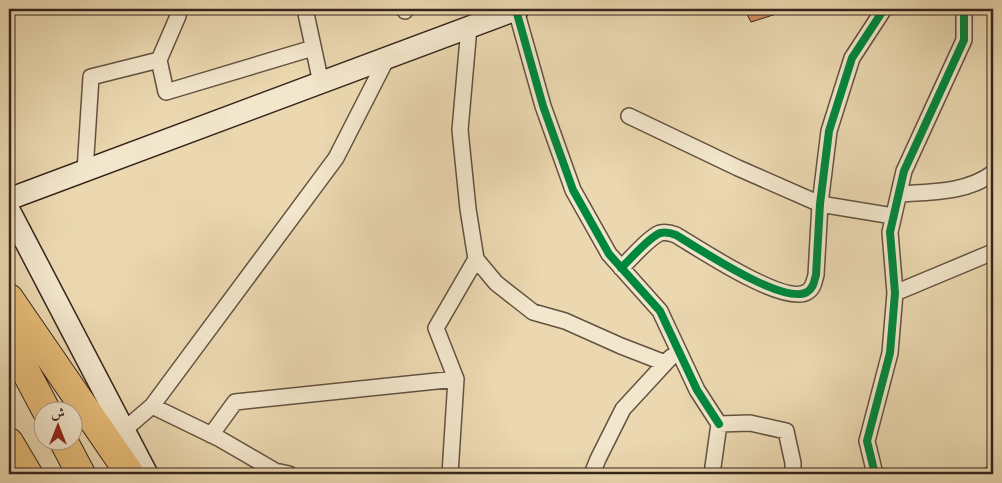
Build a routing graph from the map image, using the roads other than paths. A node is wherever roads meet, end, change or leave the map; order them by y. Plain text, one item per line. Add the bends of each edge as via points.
1 (179, 9) edge
2 (305, 9) edge
3 (517, 9) edge
4 (884, 9) edge
5 (964, 9) edge
6 (470, 27) junction
7 (313, 48) junction
8 (387, 58) junction
9 (159, 60) junction
10 (321, 83) junction
11 (629, 116) dead end
12 (85, 171) junction
13 (993, 173) edge
14 (898, 194) junction
15 (9, 199) edge
16 (820, 204) junction
17 (9, 210) edge
18 (893, 216) junction
19 (993, 252) edge
20 (476, 259) junction
21 (621, 268) junction
22 (895, 293) junction
23 (9, 298) edge
24 (9, 340) edge
25 (678, 348) junction
26 (665, 363) junction
27 (456, 379) junction
28 (41, 400) edge
29 (152, 406) junction
30 (719, 424) junction
31 (124, 430) junction
32 (211, 435) junction
33 (9, 442) edge
34 (68, 450) edge
35 (28, 474) edge
36 (81, 474) edge
37 (130, 474) edge
38 (147, 474) edge
39 (289, 474) edge
40 (450, 474) edge
41 (592, 474) edge
42 (712, 474) edge
43 (793, 474) edge
44 (875, 474) edge

1 - 9 street
2 - 7 street
3 - 6 main road
3 - 21 street via 543,106 573,190 609,254
4 - 16 street via 852,58 829,131
5 - 14 street via 964,40 904,171
6 - 8 main road
6 - 20 street via 460,130
7 - 9 street via 166,92
7 - 10 street
8 - 10 main road
8 - 29 street via 336,158
9 - 12 street via 91,77
10 - 12 main road
11 - 16 street
12 - 15 main road
13 - 14 street via 955,190
14 - 18 street
16 - 18 street
16 - 21 street via 816,275 807,293 795,294 760,284 667,232 652,239
17 - 31 main road
18 - 22 street via 890,232
19 - 22 street
20 - 26 street via 496,283 533,312 565,321
20 - 27 street via 436,328
21 - 25 street via 660,311
22 - 44 street via 890,353 866,441
23 - 37 highway
24 - 28 highway
25 - 26 street
25 - 30 street via 697,390
26 - 41 street via 623,409
27 - 32 street via 235,402
27 - 40 street
29 - 31 street
29 - 32 street
30 - 42 street
30 - 43 street via 750,423 786,432
31 - 38 main road
32 - 39 street via 275,471
33 - 35 highway
34 - 36 highway

